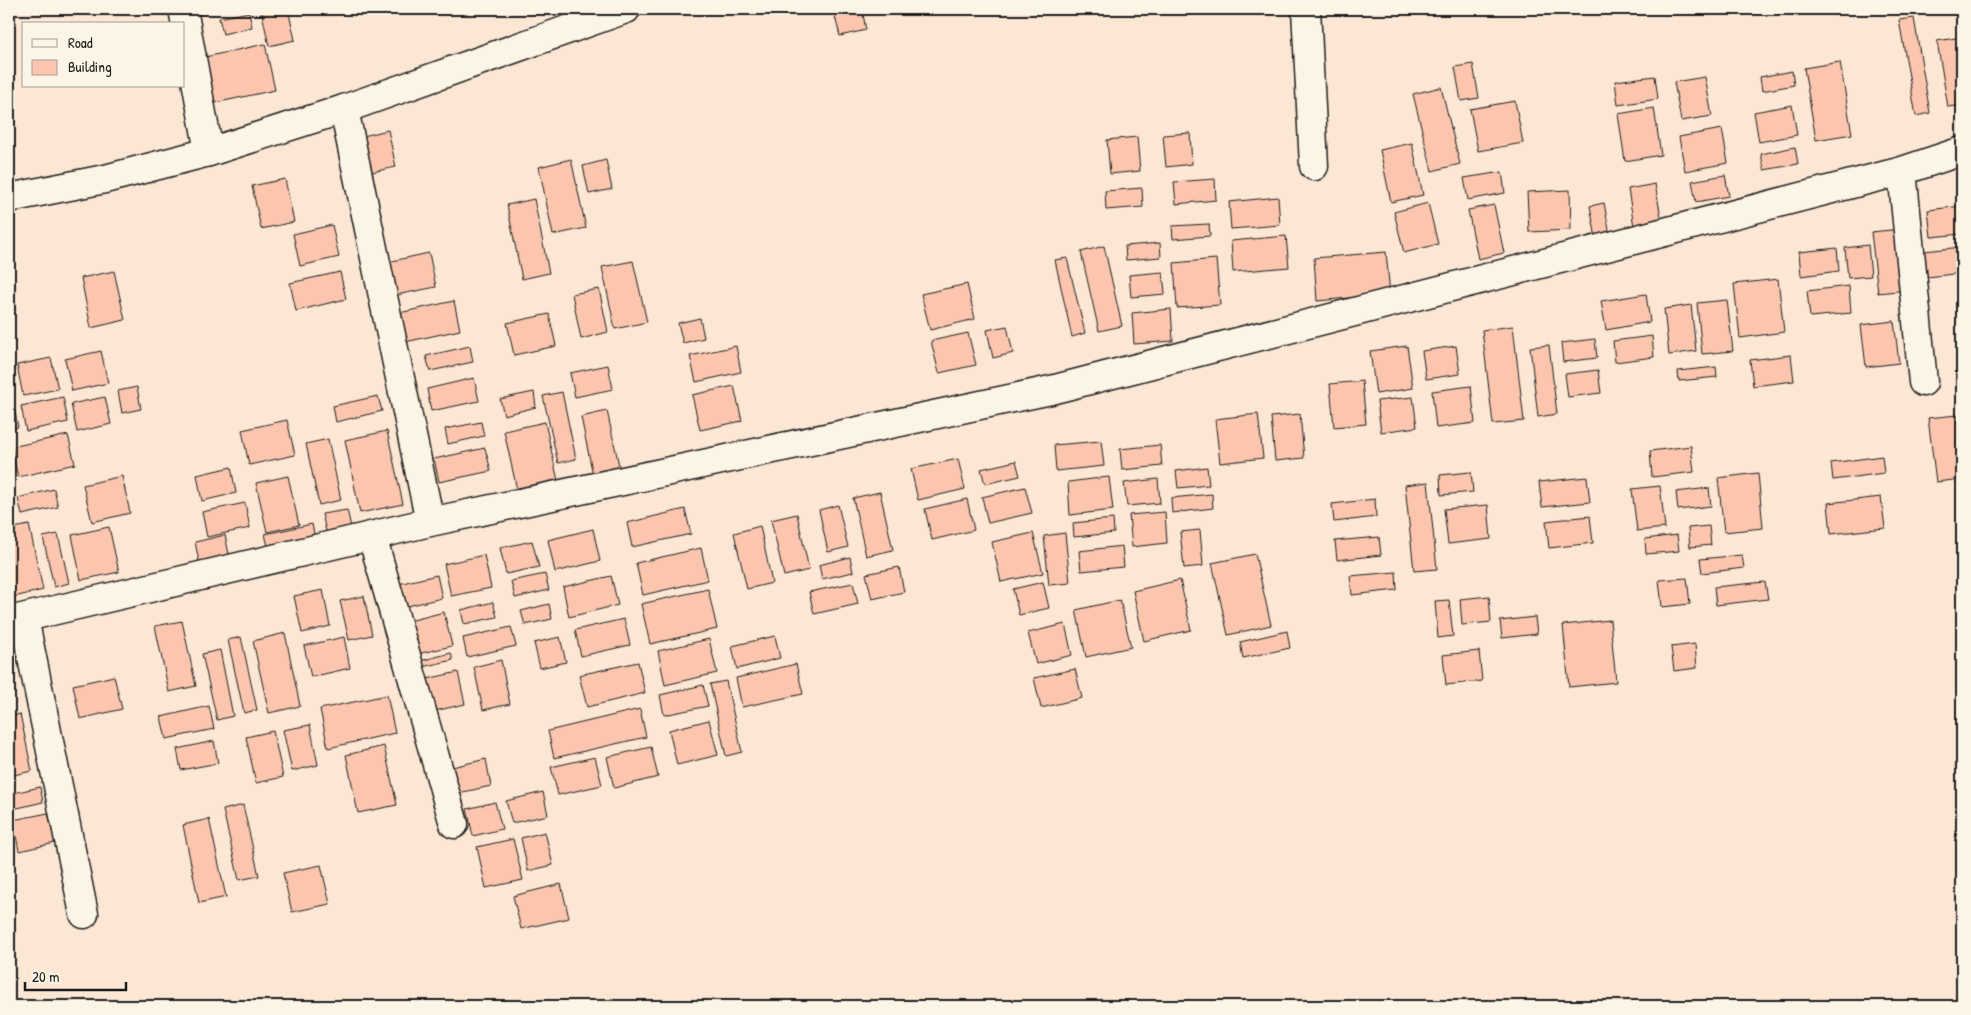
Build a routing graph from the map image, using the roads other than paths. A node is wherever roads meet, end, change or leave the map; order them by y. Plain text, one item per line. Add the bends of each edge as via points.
1 (183, 9) edge
2 (626, 9) edge
3 (1306, 9) edge
4 (344, 109) junction
5 (1962, 151) edge
6 (209, 152) junction
7 (1314, 166) dead end
8 (1902, 171) junction
9 (9, 198) edge
10 (1924, 382) dead end
11 (430, 522) junction
12 (372, 536) junction
13 (16, 620) edge
14 (454, 824) dead end
15 (84, 914) dead end

1 - 6 street
2 - 4 street
3 - 7 street
4 - 6 street
4 - 11 street
5 - 8 street
6 - 9 street via 104,179
8 - 10 street
8 - 11 street via 1051,390
11 - 12 street
12 - 13 street
12 - 14 street
13 - 15 street

